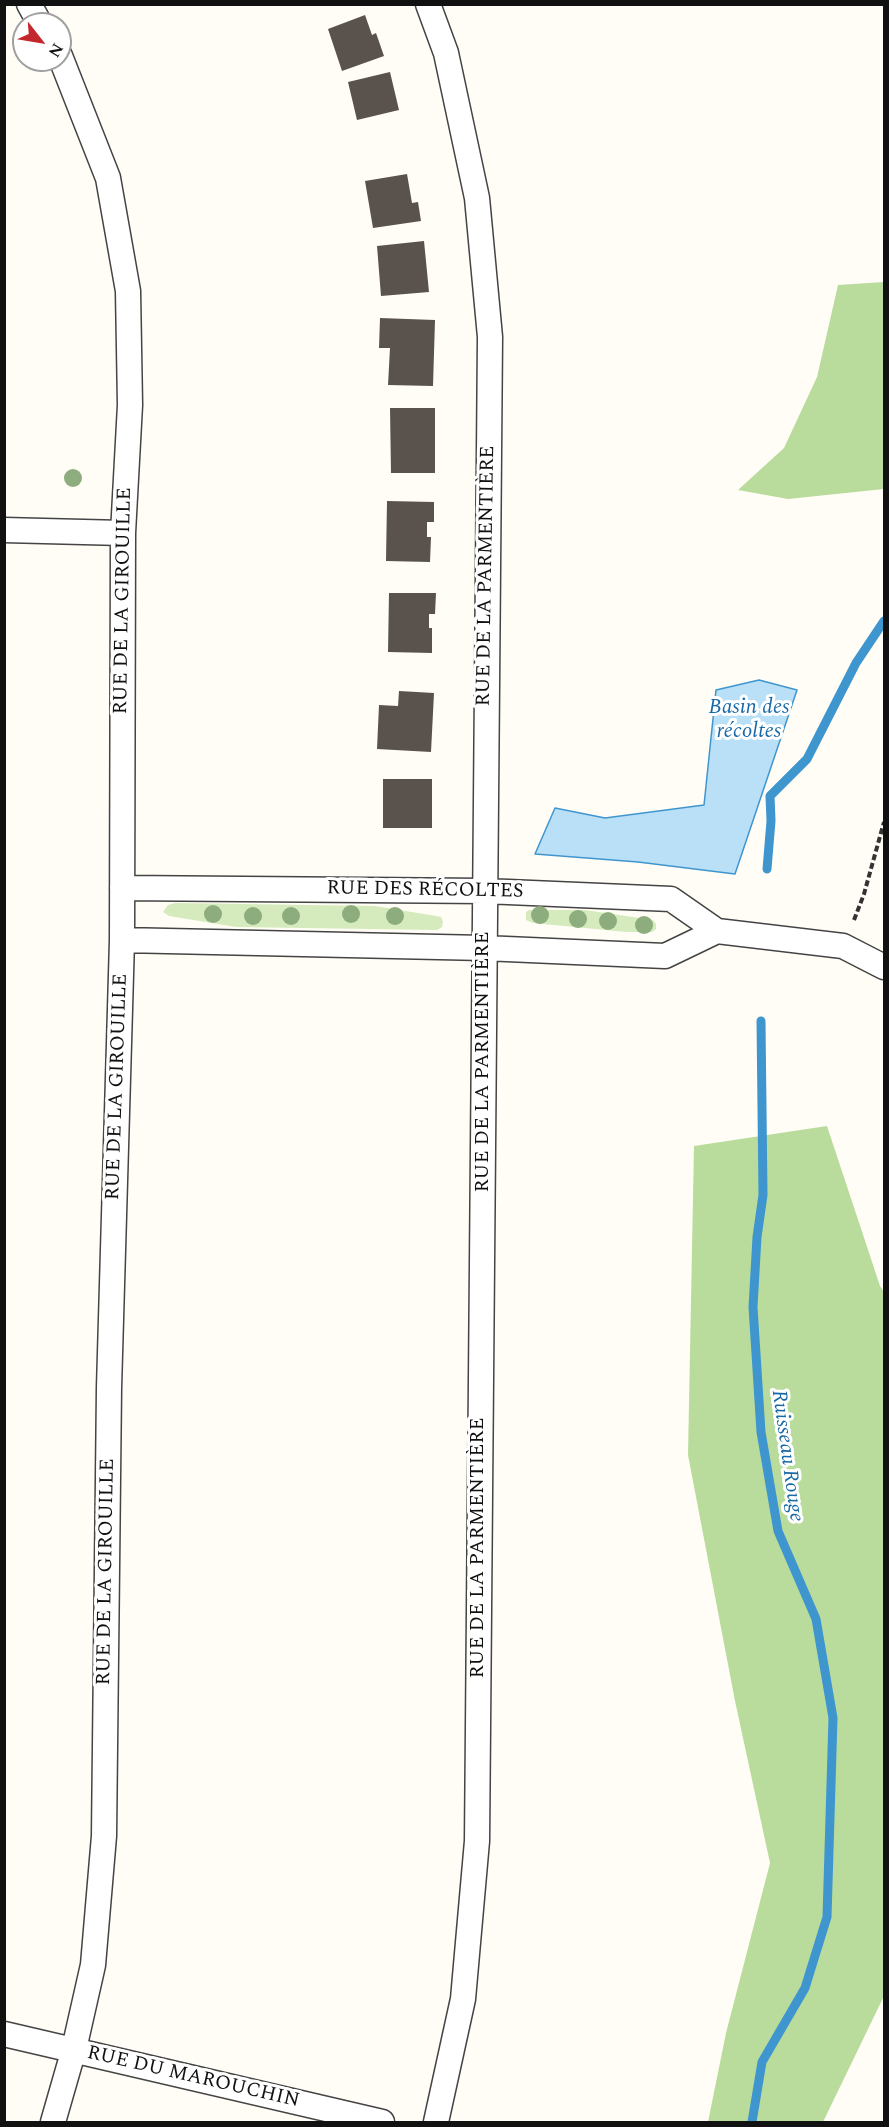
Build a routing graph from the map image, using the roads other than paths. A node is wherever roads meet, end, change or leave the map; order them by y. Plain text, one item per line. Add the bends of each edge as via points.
1 (428, 4) edge
2 (68, 72) edge
3 (4, 530) edge
4 (123, 533) junction
5 (122, 888) junction
6 (485, 891) junction
7 (717, 931) junction
8 (122, 940) junction
9 (484, 948) junction
10 (885, 967) edge
11 (4, 2034) edge
12 (74, 2049) junction
13 (53, 2122) edge
14 (382, 2122) edge
15 (436, 2122) edge

1 - 6 street, RUE DE LA PARMENTIÈRE via 446,53 477,198 490,337
2 - 4 street, RUE DE LA GIROUILLE via 108,178 128,291 129,405
3 - 4 street
4 - 5 street, RUE DE LA GIROUILLE
5 - 6 street, RUE DES RÉCOLTES
5 - 8 street, RUE DE LA GIROUILLE
6 - 7 street, RUE DES RÉCOLTES via 671,899
6 - 9 street, RUE DE LA PARMENTIÈRE
7 - 9 street via 666,956
7 - 10 street, RUE DES RÉCOLTES via 843,946
8 - 9 street
8 - 12 street, RUE DE LA GIROUILLE via 109,1388 104,1836 93,1965
9 - 15 street, RUE DE LA PARMENTIÈRE via 477,1841 463,1999
11 - 12 street, RUE DU MAROUCHIN
12 - 13 street, RUE DE LA GIROUILLE
12 - 14 street, RUE DU MAROUCHIN

